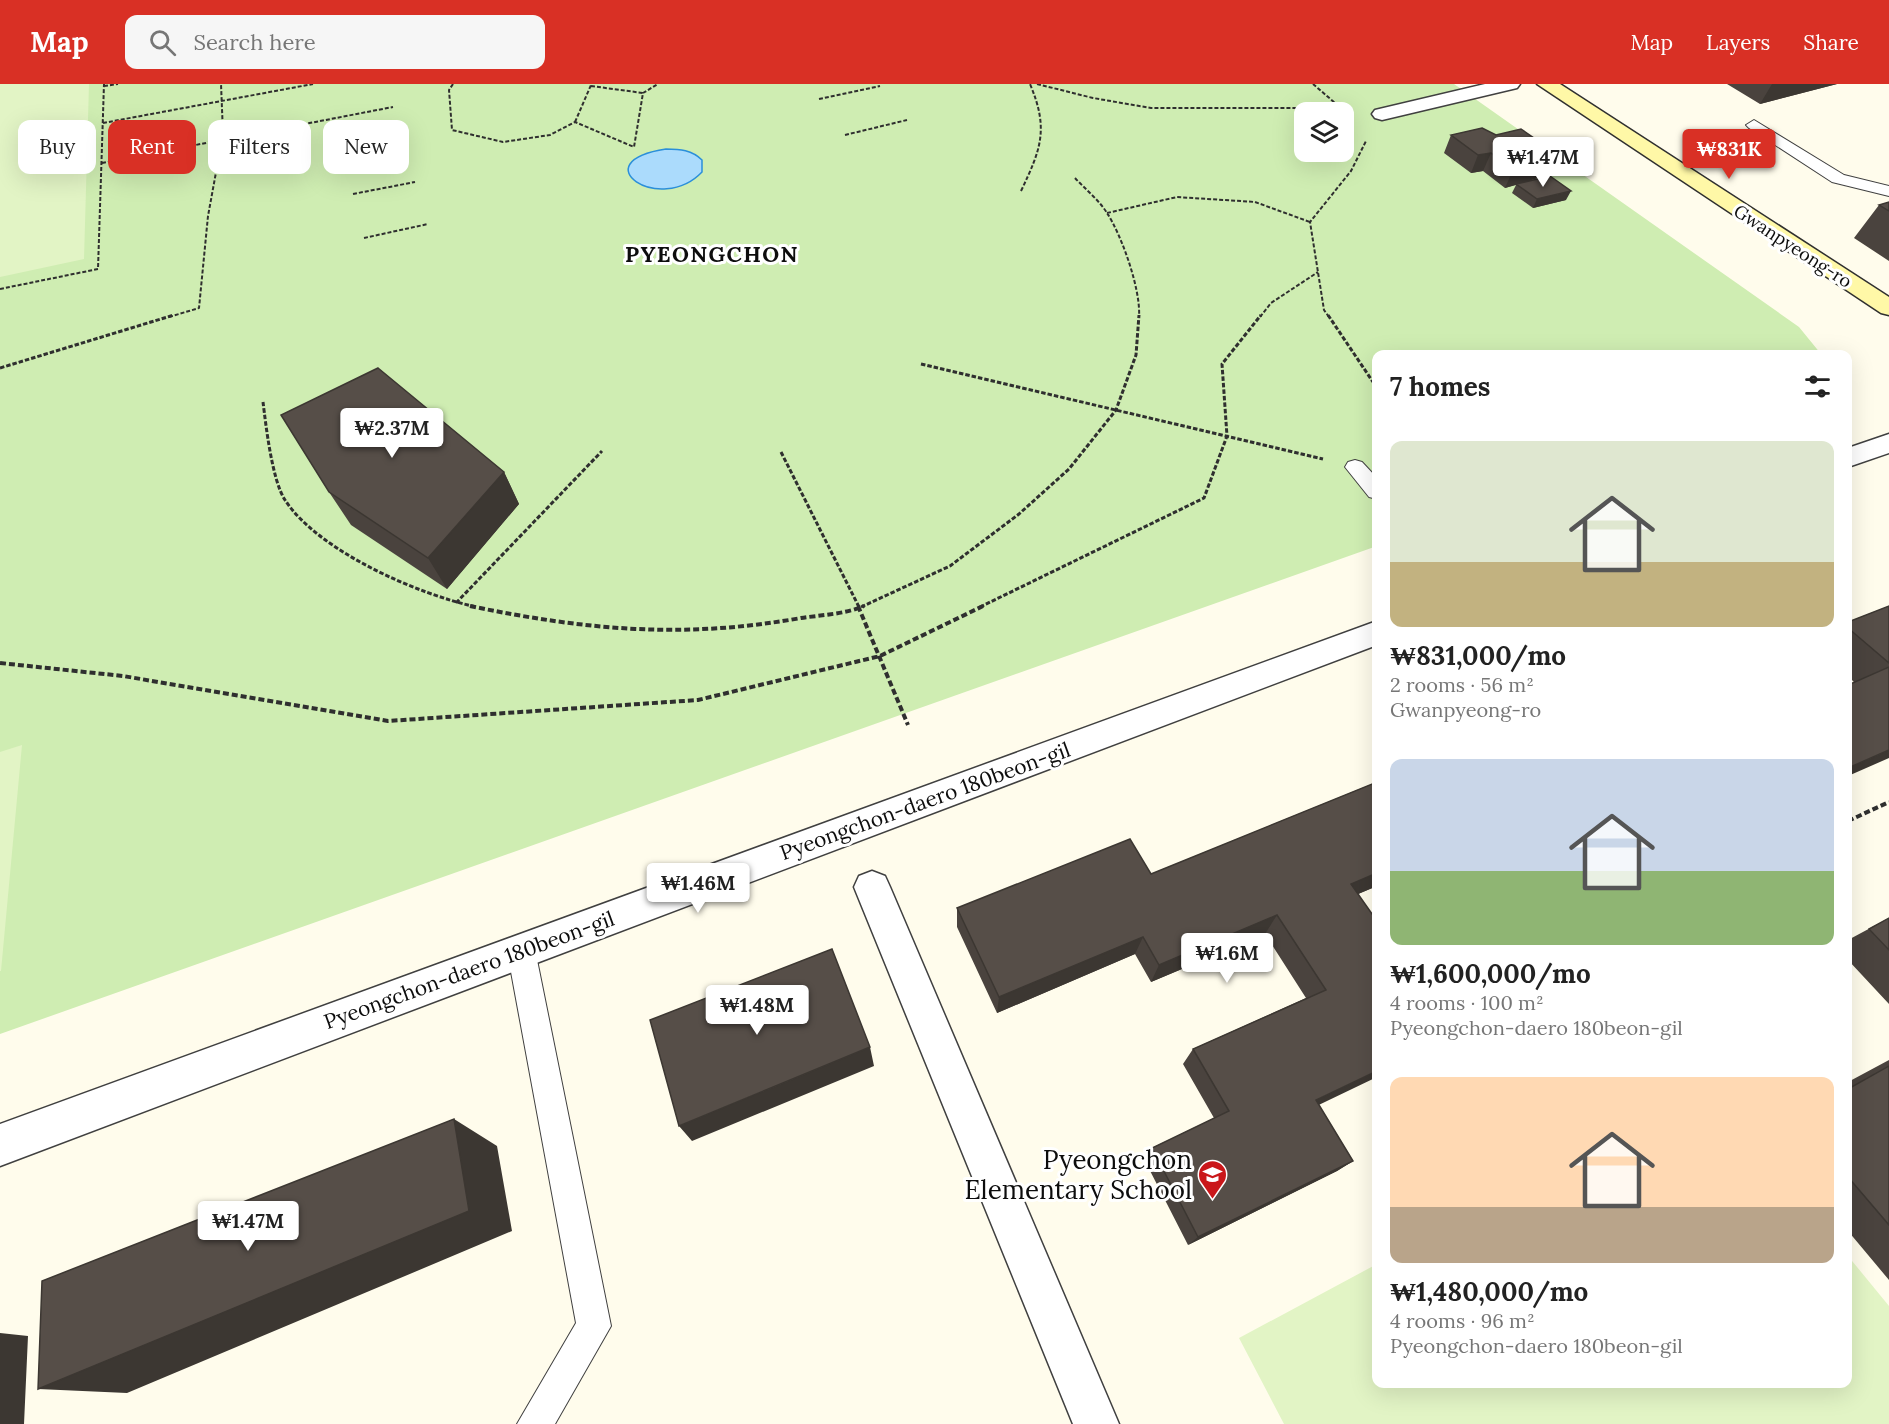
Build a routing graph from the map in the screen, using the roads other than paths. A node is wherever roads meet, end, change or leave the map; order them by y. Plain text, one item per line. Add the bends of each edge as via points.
1 (1510, 84) edge
2 (1547, 84) edge
3 (1382, 114) dead end
4 (1754, 125) dead end
5 (1889, 191) edge
6 (1889, 309) edge
7 (1889, 443) edge
8 (1852, 457) edge
9 (1355, 466) road end
10 (1372, 486) edge
11 (1372, 635) edge
12 (872, 887) dead end
13 (521, 950) junction
14 (0, 1145) edge
15 (535, 1424) edge
16 (1096, 1424) edge

1 - 3 street
2 - 6 street, Gwanpyeong-ro
4 - 5 lane via 1838,179
7 - 8 street
9 - 10 lane
11 - 13 street, Pyeongchon-daero 180beon-gil
12 - 16 street
13 - 14 street, Pyeongchon-daero 180beon-gil
13 - 15 lane via 594,1326

